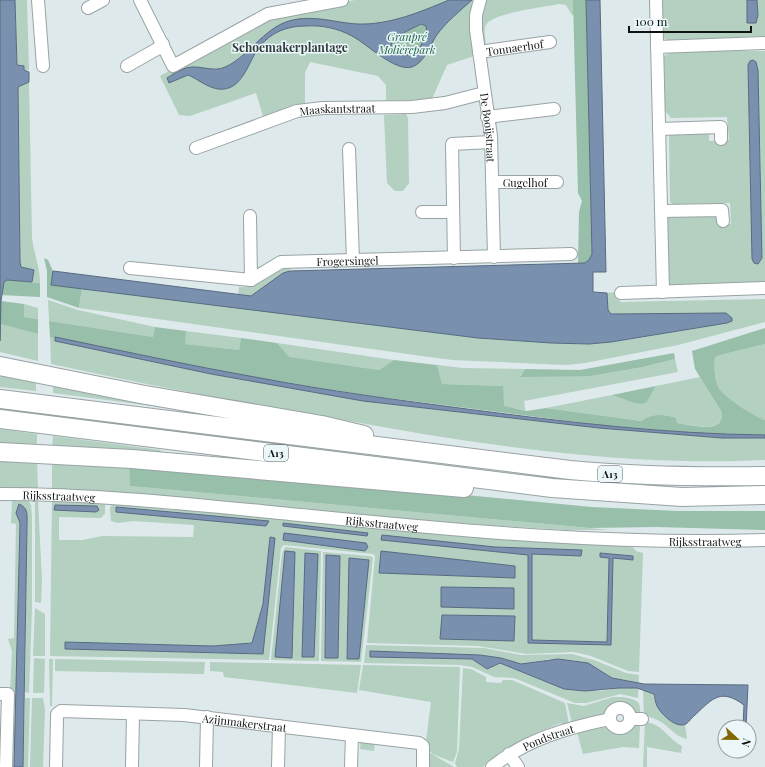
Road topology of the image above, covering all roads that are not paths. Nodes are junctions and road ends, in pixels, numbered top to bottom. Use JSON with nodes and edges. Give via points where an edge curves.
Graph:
{"nodes":[{"id":1,"x":38,"y":0,"type":"edge"},
{"id":2,"x":103,"y":0,"type":"edge"},
{"id":3,"x":140,"y":0,"type":"edge"},
{"id":4,"x":342,"y":0,"type":"edge"},
{"id":5,"x":480,"y":0,"type":"edge"},
{"id":6,"x":656,"y":0,"type":"edge"},
{"id":7,"x":313,"y":3,"type":"edge"},
{"id":8,"x":88,"y":8,"type":"dead end"},
{"id":9,"x":550,"y":42,"type":"dead end"},
{"id":10,"x":765,"y":43,"type":"edge"},
{"id":11,"x":163,"y":44,"type":"junction"},
{"id":12,"x":657,"y":46,"type":"junction"},
{"id":13,"x":479,"y":52,"type":"junction"},
{"id":14,"x":42,"y":66,"type":"dead end"},
{"id":15,"x":127,"y":66,"type":"dead end"},
{"id":16,"x":484,"y":93,"type":"junction"},
{"id":17,"x":554,"y":109,"type":"dead end"},
{"id":18,"x":488,"y":117,"type":"junction"},
{"id":19,"x":659,"y":129,"type":"junction"},
{"id":20,"x":722,"y":139,"type":"dead end"},
{"id":21,"x":491,"y":142,"type":"junction"},
{"id":22,"x":196,"y":148,"type":"dead end"},
{"id":23,"x":349,"y":148,"type":"dead end"},
{"id":24,"x":493,"y":182,"type":"junction"},
{"id":25,"x":557,"y":182,"type":"dead end"},
{"id":26,"x":661,"y":211,"type":"junction"},
{"id":27,"x":422,"y":212,"type":"dead end"},
{"id":28,"x":453,"y":212,"type":"junction"},
{"id":29,"x":250,"y":216,"type":"dead end"},
{"id":30,"x":723,"y":221,"type":"dead end"},
{"id":31,"x":571,"y":254,"type":"dead end"},
{"id":32,"x":494,"y":257,"type":"junction"},
{"id":33,"x":454,"y":258,"type":"junction"},
{"id":34,"x":353,"y":260,"type":"junction"},
{"id":35,"x":130,"y":268,"type":"dead end"},
{"id":36,"x":250,"y":280,"type":"junction"},
{"id":37,"x":765,"y":288,"type":"edge"},
{"id":38,"x":663,"y":292,"type":"junction"},
{"id":39,"x":621,"y":293,"type":"dead end"},
{"id":40,"x":0,"y":366,"type":"edge"},
{"id":41,"x":0,"y":399,"type":"edge"},
{"id":42,"x":0,"y":419,"type":"edge"},
{"id":43,"x":0,"y":452,"type":"edge"},
{"id":44,"x":457,"y":456,"type":"junction"},
{"id":45,"x":765,"y":476,"type":"edge"},
{"id":46,"x":552,"y":488,"type":"junction"},
{"id":47,"x":0,"y":494,"type":"edge"},
{"id":48,"x":765,"y":495,"type":"edge"},
{"id":49,"x":765,"y":540,"type":"edge"},
{"id":50,"x":4,"y":694,"type":"edge"},
{"id":51,"x":133,"y":714,"type":"junction"},
{"id":52,"x":207,"y":717,"type":"junction"},
{"id":53,"x":636,"y":719,"type":"dead end"},
{"id":54,"x":279,"y":726,"type":"junction"},
{"id":55,"x":352,"y":734,"type":"junction"},
{"id":56,"x":509,"y":754,"type":"junction"},
{"id":57,"x":6,"y":767,"type":"edge"},
{"id":58,"x":56,"y":767,"type":"edge"},
{"id":59,"x":132,"y":767,"type":"edge"},
{"id":60,"x":206,"y":767,"type":"edge"},
{"id":61,"x":278,"y":767,"type":"edge"},
{"id":62,"x":351,"y":767,"type":"edge"},
{"id":63,"x":423,"y":767,"type":"edge"},
{"id":64,"x":492,"y":767,"type":"edge"},
{"id":65,"x":518,"y":767,"type":"edge"}],
"edges":[{"from":1,"to":14,"type":"street"},
{"from":2,"to":8,"type":"street"},
{"from":3,"to":11,"type":"street"},
{"from":4,"to":7,"type":"street"},
{"from":5,"to":13,"type":"street","name":"De Booijstraat","via":[[476,23]]},
{"from":6,"to":12,"type":"street"},
{"from":7,"to":11,"type":"street","via":[[268,14],[173,66]]},
{"from":9,"to":13,"type":"street","name":"Tonnaerhof"},
{"from":10,"to":12,"type":"street"},
{"from":11,"to":15,"type":"street"},
{"from":12,"to":19,"type":"street"},
{"from":13,"to":16,"type":"street","name":"De Booijstraat"},
{"from":16,"to":18,"type":"street","name":"De Booijstraat"},
{"from":16,"to":22,"type":"street","name":"Maaskantstraat","via":[[445,103],[412,107],[324,108],[297,111]]},
{"from":17,"to":18,"type":"street"},
{"from":18,"to":21,"type":"street","name":"De Booijstraat"},
{"from":19,"to":20,"type":"street","via":[[721,127]]},
{"from":19,"to":26,"type":"street"},
{"from":21,"to":24,"type":"street","name":"De Booijstraat"},
{"from":21,"to":28,"type":"street","via":[[452,144]]},
{"from":23,"to":34,"type":"street"},
{"from":24,"to":25,"type":"street","name":"Gugelhof"},
{"from":24,"to":32,"type":"street","name":"De Booijstraat"},
{"from":26,"to":30,"type":"street","via":[[722,210]]},
{"from":26,"to":38,"type":"street"},
{"from":27,"to":28,"type":"street"},
{"from":28,"to":33,"type":"street"},
{"from":29,"to":36,"type":"street"},
{"from":31,"to":32,"type":"street","name":"Frogersingel"},
{"from":32,"to":33,"type":"street","name":"Frogersingel"},
{"from":33,"to":34,"type":"street","name":"Frogersingel"},
{"from":34,"to":36,"type":"street","name":"Frogersingel","via":[[281,262]]},
{"from":35,"to":36,"type":"street"},
{"from":37,"to":38,"type":"street"},
{"from":38,"to":39,"type":"street"},
{"from":40,"to":44,"type":"highway","number":"A13","via":[[140,394],[322,425]]},
{"from":41,"to":44,"type":"highway","number":"A13"},
{"from":42,"to":46,"type":"highway","number":"A13"},
{"from":43,"to":46,"type":"highway","number":"A13","via":[[132,459],[491,490]]},
{"from":44,"to":45,"type":"highway","number":"A13","via":[[620,475]]},
{"from":46,"to":48,"type":"highway","number":"A13","via":[[682,497]]},
{"from":47,"to":49,"type":"street","name":"Rijksstraatweg","via":[[52,494],[162,501],[538,536],[636,540]]},
{"from":50,"to":57,"type":"street"},
{"from":51,"to":52,"type":"street","name":"Azijnmakerstraat"},
{"from":51,"to":58,"type":"street","name":"Azijnmakerstraat","via":[[61,711],[57,714]]},
{"from":51,"to":59,"type":"street"},
{"from":52,"to":54,"type":"street","name":"Azijnmakerstraat"},
{"from":52,"to":60,"type":"street"},
{"from":53,"to":56,"type":"street","name":"Pondstraat","via":[[620,728],[614,727],[610,719],[572,727],[545,735]]},
{"from":54,"to":55,"type":"street","name":"Azijnmakerstraat"},
{"from":54,"to":61,"type":"street"},
{"from":55,"to":62,"type":"street"},
{"from":55,"to":63,"type":"street","name":"Azijnmakerstraat","via":[[422,744]]},
{"from":56,"to":64,"type":"street","name":"Pondstraat"},
{"from":56,"to":65,"type":"street"}]}
